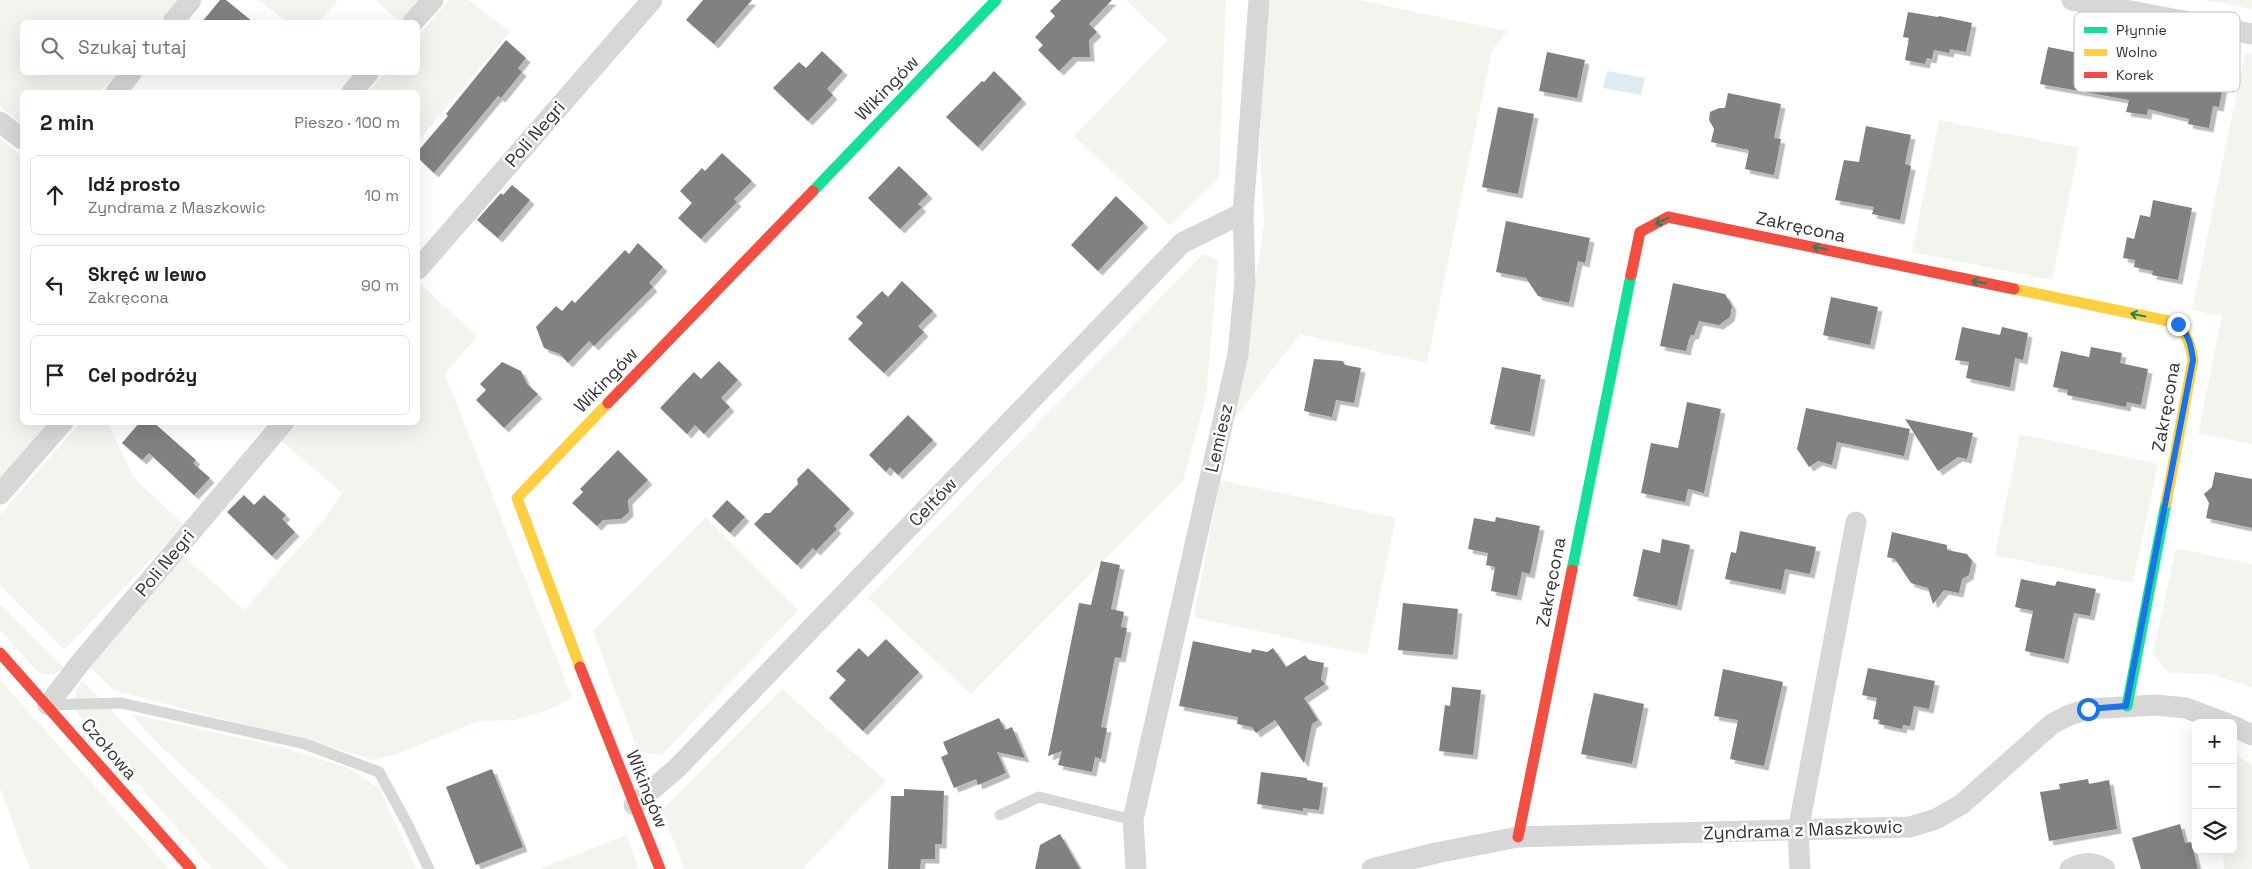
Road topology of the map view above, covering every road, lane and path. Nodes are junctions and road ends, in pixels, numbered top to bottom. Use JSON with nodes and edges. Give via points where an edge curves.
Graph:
{"nodes":[{"id":1,"x":191,"y":0,"type":"edge"},
{"id":2,"x":433,"y":0,"type":"edge"},
{"id":3,"x":652,"y":0,"type":"edge"},
{"id":4,"x":996,"y":0,"type":"edge"},
{"id":5,"x":1259,"y":0,"type":"edge"},
{"id":6,"x":2072,"y":0,"type":"edge"},
{"id":7,"x":2136,"y":12,"type":"edge"},
{"id":8,"x":175,"y":20,"type":"edge"},
{"id":9,"x":415,"y":20,"type":"edge"},
{"id":10,"x":130,"y":75,"type":"edge"},
{"id":11,"x":366,"y":75,"type":"edge"},
{"id":12,"x":118,"y":90,"type":"edge"},
{"id":13,"x":354,"y":90,"type":"edge"},
{"id":14,"x":0,"y":122,"type":"edge"},
{"id":15,"x":20,"y":137,"type":"edge"},
{"id":16,"x":1242,"y":213,"type":"junction"},
{"id":17,"x":420,"y":267,"type":"edge"},
{"id":18,"x":60,"y":425,"type":"edge"},
{"id":19,"x":281,"y":425,"type":"edge"},
{"id":20,"x":0,"y":494,"type":"edge"},
{"id":21,"x":1856,"y":522,"type":"dead end"},
{"id":22,"x":0,"y":653,"type":"edge"},
{"id":23,"x":48,"y":705,"type":"junction"},
{"id":24,"x":2126,"y":706,"type":"junction"},
{"id":25,"x":2215,"y":719,"type":"edge"},
{"id":26,"x":2237,"y":728,"type":"edge"},
{"id":27,"x":2252,"y":735,"type":"edge"},
{"id":28,"x":634,"y":805,"type":"junction"},
{"id":29,"x":1000,"y":815,"type":"dead end"},
{"id":30,"x":1133,"y":820,"type":"junction"},
{"id":31,"x":1798,"y":831,"type":"junction"},
{"id":32,"x":1518,"y":837,"type":"junction"},
{"id":33,"x":190,"y":869,"type":"edge"},
{"id":34,"x":429,"y":869,"type":"edge"},
{"id":35,"x":660,"y":869,"type":"edge"},
{"id":36,"x":1136,"y":869,"type":"edge"},
{"id":37,"x":1372,"y":869,"type":"edge"},
{"id":38,"x":1800,"y":869,"type":"edge"},
{"id":39,"x":2070,"y":869,"type":"edge"},
{"id":40,"x":2105,"y":869,"type":"edge"}],
"edges":[{"from":1,"to":8,"type":"street"},
{"from":2,"to":9,"type":"street"},
{"from":3,"to":17,"type":"street","name":"Poli Negri"},
{"from":4,"to":28,"type":"street","name":"Wikingów","via":[[517,498]]},
{"from":5,"to":16,"type":"street","name":"Lemiesz"},
{"from":6,"to":7,"type":"street"},
{"from":10,"to":12,"type":"street"},
{"from":11,"to":13,"type":"street"},
{"from":14,"to":15,"type":"street"},
{"from":16,"to":28,"type":"street","name":"Celtów","via":[[1182,243],[677,768]]},
{"from":16,"to":30,"type":"street","name":"Lemiesz","via":[[1244,281],[1238,354]]},
{"from":18,"to":20,"type":"street"},
{"from":19,"to":23,"type":"street","name":"Poli Negri"},
{"from":21,"to":31,"type":"street"},
{"from":22,"to":23,"type":"street","name":"Czołowa"},
{"from":23,"to":33,"type":"street","name":"Czołowa"},
{"from":23,"to":34,"type":"lane","via":[[121,703],[305,744],[379,772]]},
{"from":24,"to":25,"type":"street","name":"Zyndrama z Maszkowic","via":[[2186,708]]},
{"from":24,"to":31,"type":"street","name":"Zyndrama z Maszkowic","via":[[2088,709],[2052,724],[1962,804],[1936,819],[1910,827]]},
{"from":24,"to":32,"type":"street","name":"Zakręcona","one_way":true,"via":[[2193,360],[2188,337],[2178,324],[1668,217],[1640,232]]},
{"from":26,"to":27,"type":"street"},
{"from":28,"to":35,"type":"street","name":"Wikingów"},
{"from":29,"to":30,"type":"lane","via":[[1038,797]]},
{"from":30,"to":36,"type":"street","name":"Lemiesz"},
{"from":31,"to":32,"type":"street","name":"Zyndrama z Maszkowic"},
{"from":31,"to":38,"type":"street"},
{"from":32,"to":37,"type":"street","name":"Zyndrama z Maszkowic","via":[[1436,852]]},
{"from":39,"to":40,"type":"street","via":[[2086,863]]}]}
